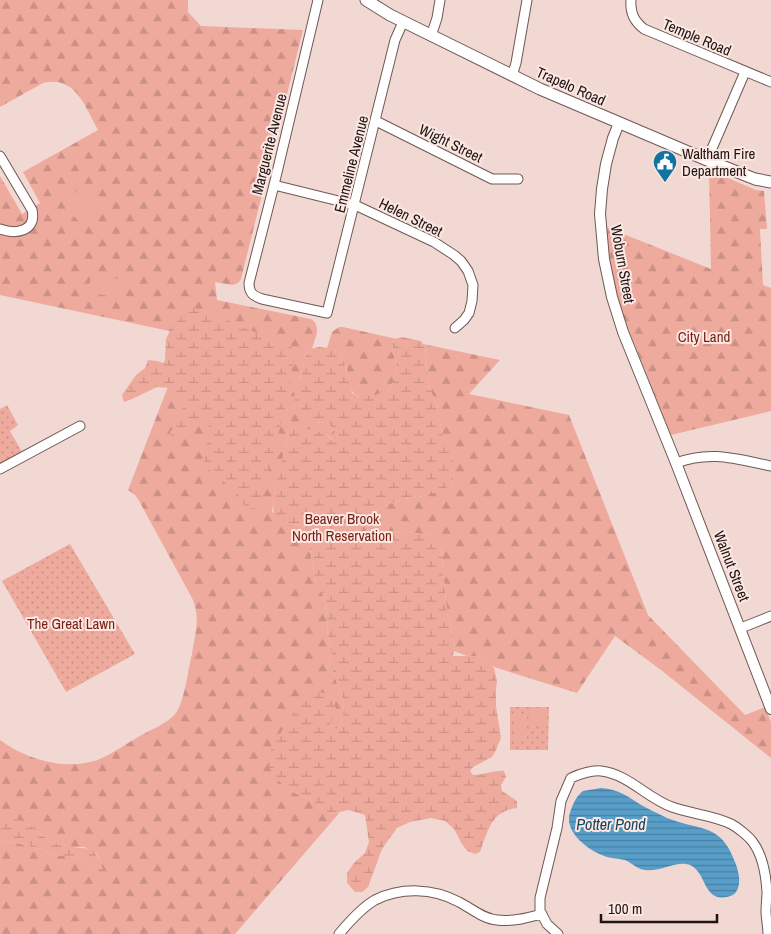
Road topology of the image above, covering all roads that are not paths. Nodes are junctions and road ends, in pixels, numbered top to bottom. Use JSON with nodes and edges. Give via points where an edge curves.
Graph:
{"nodes":[{"id":1,"x":318,"y":0,"type":"edge"},
{"id":2,"x":366,"y":0,"type":"edge"},
{"id":3,"x":440,"y":0,"type":"edge"},
{"id":4,"x":527,"y":0,"type":"edge"},
{"id":5,"x":631,"y":0,"type":"edge"},
{"id":6,"x":403,"y":22,"type":"junction"},
{"id":7,"x":431,"y":36,"type":"junction"},
{"id":8,"x":745,"y":72,"type":"junction"},
{"id":9,"x":512,"y":76,"type":"junction"},
{"id":10,"x":771,"y":82,"type":"edge"},
{"id":11,"x":376,"y":121,"type":"junction"},
{"id":12,"x":619,"y":123,"type":"junction"},
{"id":13,"x":0,"y":156,"type":"edge"},
{"id":14,"x":707,"y":160,"type":"junction"},
{"id":15,"x":518,"y":179,"type":"dead end"},
{"id":16,"x":771,"y":182,"type":"edge"},
{"id":17,"x":274,"y":185,"type":"junction"},
{"id":18,"x":355,"y":205,"type":"junction"},
{"id":19,"x":0,"y":230,"type":"edge"},
{"id":20,"x":328,"y":313,"type":"joint"},
{"id":21,"x":455,"y":328,"type":"dead end"},
{"id":22,"x":80,"y":426,"type":"dead end"},
{"id":23,"x":664,"y":434,"type":"joint"},
{"id":24,"x":676,"y":463,"type":"junction"},
{"id":25,"x":771,"y":466,"type":"edge"},
{"id":26,"x":0,"y":469,"type":"edge"},
{"id":27,"x":771,"y":616,"type":"edge"},
{"id":28,"x":741,"y":628,"type":"junction"},
{"id":29,"x":771,"y":709,"type":"edge"},
{"id":30,"x":769,"y":893,"type":"edge"},
{"id":31,"x":542,"y":914,"type":"junction"},
{"id":32,"x":338,"y":934,"type":"edge"},
{"id":33,"x":558,"y":934,"type":"edge"},
{"id":34,"x":768,"y":934,"type":"edge"}],
"edges":[{"from":1,"to":17,"type":"street","name":"Marguerite Avenue"},
{"from":2,"to":6,"type":"main road","name":"Trapelo Road"},
{"from":3,"to":7,"type":"street"},
{"from":4,"to":9,"type":"street"},
{"from":5,"to":8,"type":"street","name":"Temple Road","via":[[632,16],[644,29]]},
{"from":6,"to":7,"type":"main road","name":"Trapelo Road"},
{"from":6,"to":11,"type":"street","name":"Emmeline Avenue"},
{"from":7,"to":9,"type":"main road","name":"Trapelo Road"},
{"from":8,"to":10,"type":"street","name":"Temple Road"},
{"from":8,"to":14,"type":"street"},
{"from":9,"to":12,"type":"main road","name":"Trapelo Road"},
{"from":11,"to":15,"type":"street","name":"Wight Street","via":[[492,179]]},
{"from":11,"to":18,"type":"street","name":"Emmeline Avenue"},
{"from":12,"to":14,"type":"main road","name":"Trapelo Road"},
{"from":12,"to":23,"type":"street","name":"Woburn Street","via":[[611,144],[601,197],[604,259],[620,324]]},
{"from":13,"to":19,"type":"street","via":[[34,216],[32,223],[22,231]]},
{"from":14,"to":16,"type":"main road","name":"Trapelo Road"},
{"from":17,"to":18,"type":"street","name":"Helen Street"},
{"from":17,"to":20,"type":"street","name":"Marguerite Avenue","via":[[250,276],[251,294]]},
{"from":18,"to":20,"type":"street","name":"Emmeline Avenue"},
{"from":18,"to":21,"type":"street","name":"Helen Street","via":[[434,242],[461,261],[472,285],[472,300],[469,313]]},
{"from":22,"to":26,"type":"street"},
{"from":23,"to":24,"type":"street","name":"Walnut Street"},
{"from":24,"to":25,"type":"street","via":[[712,456]]},
{"from":24,"to":28,"type":"street","name":"Walnut Street"},
{"from":27,"to":28,"type":"street"},
{"from":28,"to":29,"type":"street","name":"Walnut Street"},
{"from":30,"to":31,"type":"street","via":[[761,858],[752,842],[732,824],[672,807],[614,774],[599,771],[571,778],[566,787],[540,898]]},
{"from":30,"to":34,"type":"street","via":[[766,910]]},
{"from":31,"to":32,"type":"street","via":[[516,920],[495,920],[444,895],[414,890],[374,900]]},
{"from":31,"to":33,"type":"street"}]}
